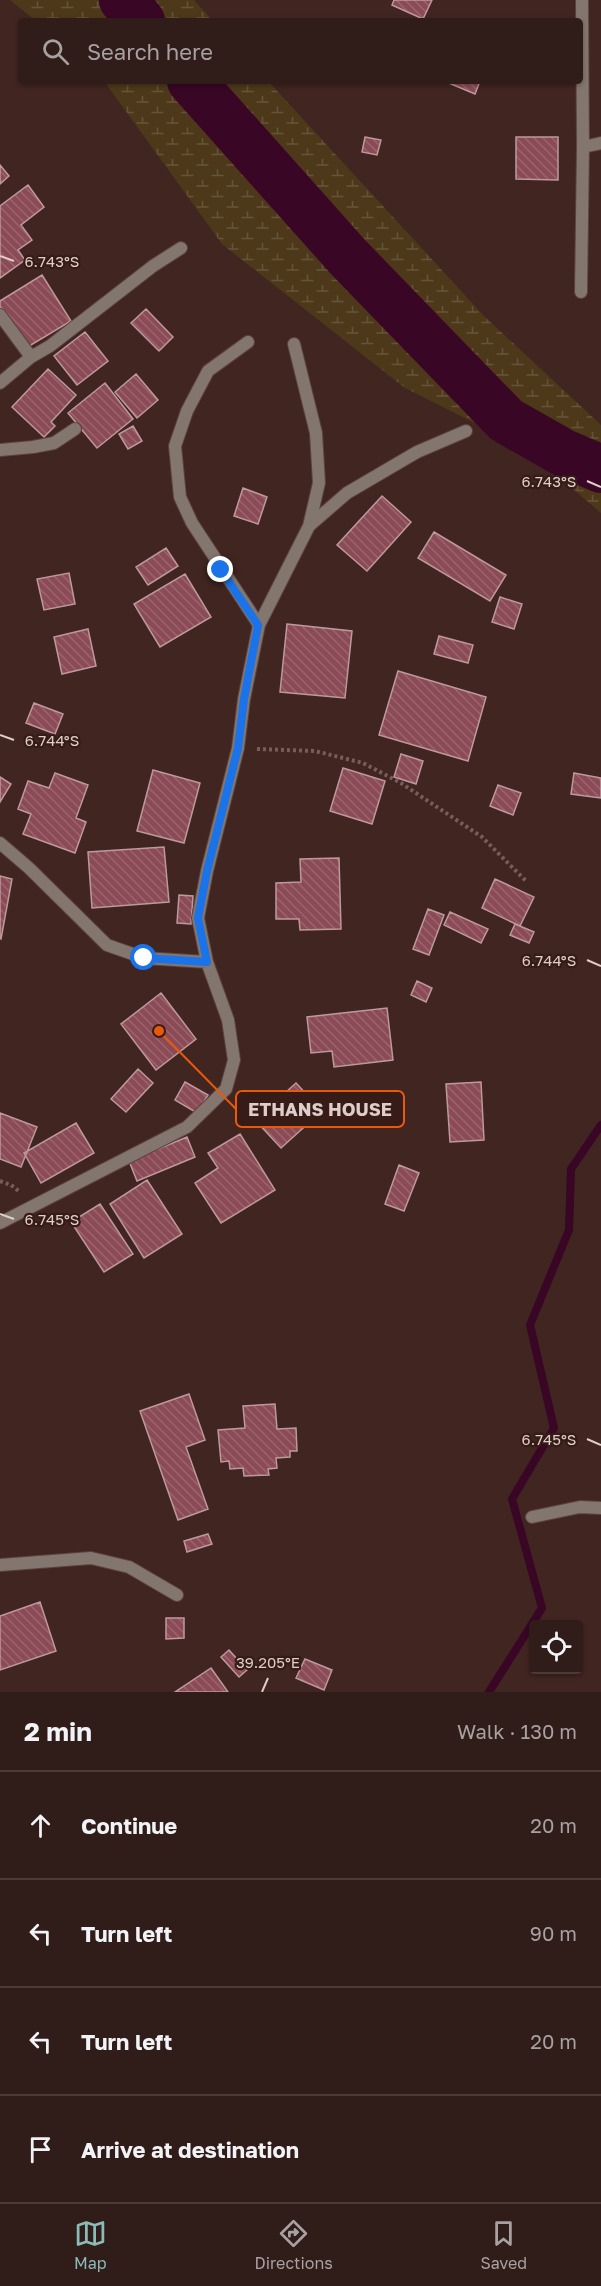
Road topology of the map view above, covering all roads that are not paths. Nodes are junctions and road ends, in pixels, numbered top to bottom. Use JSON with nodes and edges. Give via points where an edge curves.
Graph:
{"nodes":[{"id":1,"x":582,"y":0,"type":"edge"},
{"id":2,"x":582,"y":18,"type":"edge"},
{"id":3,"x":583,"y":74,"type":"edge"},
{"id":4,"x":601,"y":143,"type":"edge"},
{"id":5,"x":584,"y":147,"type":"junction"},
{"id":6,"x":181,"y":248,"type":"dead end"},
{"id":7,"x":581,"y":292,"type":"dead end"},
{"id":8,"x":0,"y":315,"type":"edge"},
{"id":9,"x":248,"y":342,"type":"dead end"},
{"id":10,"x":294,"y":344,"type":"dead end"},
{"id":11,"x":31,"y":357,"type":"junction"},
{"id":12,"x":0,"y":383,"type":"edge"},
{"id":13,"x":75,"y":429,"type":"dead end"},
{"id":14,"x":466,"y":431,"type":"dead end"},
{"id":15,"x":0,"y":450,"type":"edge"},
{"id":16,"x":309,"y":526,"type":"junction"},
{"id":17,"x":258,"y":625,"type":"junction"},
{"id":18,"x":0,"y":843,"type":"edge"},
{"id":19,"x":207,"y":962,"type":"junction"},
{"id":20,"x":0,"y":1223,"type":"edge"},
{"id":21,"x":601,"y":1508,"type":"edge"},
{"id":22,"x":532,"y":1517,"type":"dead end"},
{"id":23,"x":0,"y":1565,"type":"edge"},
{"id":24,"x":177,"y":1595,"type":"dead end"}],
"edges":[{"from":1,"to":2,"type":"street"},
{"from":3,"to":5,"type":"street"},
{"from":4,"to":5,"type":"street"},
{"from":5,"to":7,"type":"street"},
{"from":6,"to":11,"type":"street"},
{"from":8,"to":11,"type":"street"},
{"from":9,"to":17,"type":"street","via":[[208,371],[187,411],[175,446],[180,497],[192,523]]},
{"from":10,"to":16,"type":"street","via":[[316,433],[319,483]]},
{"from":11,"to":12,"type":"street"},
{"from":13,"to":15,"type":"street","via":[[54,443]]},
{"from":14,"to":16,"type":"street","via":[[417,452],[347,493]]},
{"from":16,"to":17,"type":"street"},
{"from":17,"to":19,"type":"street","via":[[238,748],[198,918]]},
{"from":18,"to":19,"type":"street","via":[[107,945],[144,958]]},
{"from":19,"to":20,"type":"street","via":[[228,1020],[233,1050],[225,1089],[187,1127]]},
{"from":21,"to":22,"type":"street","via":[[580,1507]]},
{"from":23,"to":24,"type":"street","via":[[91,1558],[129,1567]]}]}
